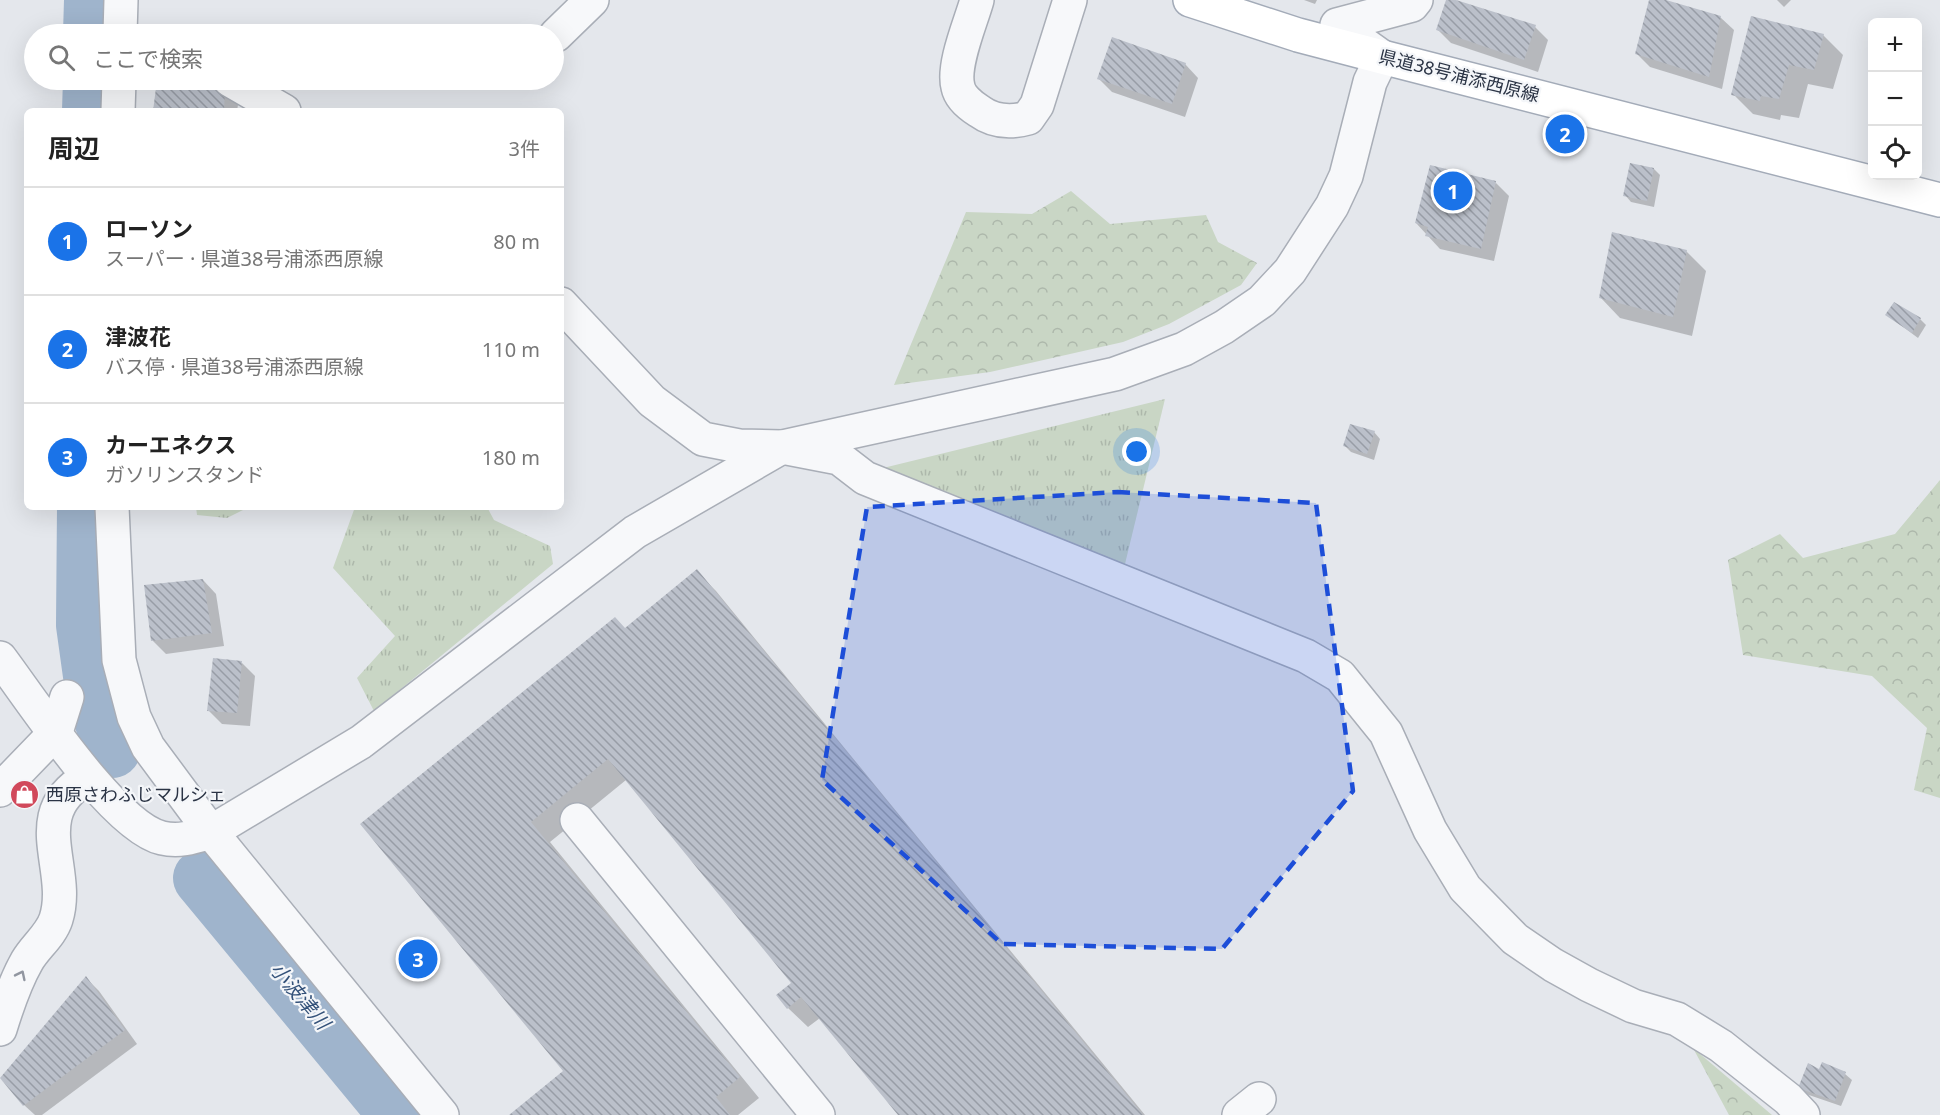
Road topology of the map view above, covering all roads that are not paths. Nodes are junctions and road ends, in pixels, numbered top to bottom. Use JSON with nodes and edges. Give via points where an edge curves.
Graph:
{"nodes":[{"id":1,"x":121,"y":0,"type":"edge"},
{"id":2,"x":592,"y":0,"type":"edge"},
{"id":3,"x":977,"y":0,"type":"edge"},
{"id":4,"x":1070,"y":0,"type":"edge"},
{"id":5,"x":1190,"y":0,"type":"edge"},
{"id":6,"x":1411,"y":2,"type":"edge"},
{"id":7,"x":120,"y":24,"type":"edge"},
{"id":8,"x":564,"y":27,"type":"edge"},
{"id":9,"x":1382,"y":57,"type":"junction"},
{"id":10,"x":119,"y":90,"type":"edge"},
{"id":11,"x":247,"y":90,"type":"edge"},
{"id":12,"x":118,"y":108,"type":"edge"},
{"id":13,"x":279,"y":108,"type":"edge"},
{"id":14,"x":1940,"y":200,"type":"edge"},
{"id":15,"x":564,"y":307,"type":"edge"},
{"id":16,"x":782,"y":447,"type":"junction"},
{"id":17,"x":112,"y":510,"type":"edge"},
{"id":18,"x":0,"y":658,"type":"edge"},
{"id":19,"x":67,"y":697,"type":"dead end"},
{"id":20,"x":56,"y":732,"type":"junction"},
{"id":21,"x":87,"y":778,"type":"junction"},
{"id":22,"x":0,"y":790,"type":"edge"},
{"id":23,"x":577,"y":820,"type":"dead end"},
{"id":24,"x":212,"y":832,"type":"junction"},
{"id":25,"x":0,"y":1029,"type":"edge"},
{"id":26,"x":442,"y":1115,"type":"edge"},
{"id":27,"x":818,"y":1115,"type":"edge"},
{"id":28,"x":1803,"y":1115,"type":"edge"}],
"edges":[{"from":1,"to":7,"type":"street"},
{"from":2,"to":8,"type":"street"},
{"from":3,"to":4,"type":"street","via":[[956,73],[958,89],[970,105],[989,119],[1013,122],[1028,118],[1037,105]]},
{"from":5,"to":9,"type":"main road","name":"県道38号浦添西原線"},
{"from":6,"to":9,"type":"street","via":[[1337,25]]},
{"from":9,"to":14,"type":"main road","name":"県道38号浦添西原線"},
{"from":9,"to":16,"type":"street","via":[[1370,82],[1346,176],[1332,206],[1290,271],[1262,301],[1224,327],[1184,349],[1115,374]]},
{"from":10,"to":12,"type":"street"},
{"from":11,"to":13,"type":"street"},
{"from":15,"to":16,"type":"street","via":[[652,401],[703,439],[739,446]]},
{"from":16,"to":24,"type":"street","via":[[635,532],[361,742]]},
{"from":16,"to":28,"type":"street","via":[[839,458],[865,478],[1306,656],[1340,676],[1386,733],[1430,830],[1465,888],[1515,939],[1589,985],[1633,1006],[1677,1019],[1721,1046]]},
{"from":17,"to":24,"type":"street","via":[[119,660],[134,717],[148,747]]},
{"from":18,"to":20,"type":"street"},
{"from":19,"to":20,"type":"street"},
{"from":20,"to":21,"type":"street"},
{"from":20,"to":22,"type":"street"},
{"from":21,"to":24,"type":"street","via":[[136,823],[160,837],[184,840]]},
{"from":25,"to":21,"type":"street","one_way":true,"via":[[27,960],[56,922],[60,901],[52,835],[55,819],[62,798]]},
{"from":23,"to":27,"type":"street"},
{"from":24,"to":26,"type":"street"}]}
